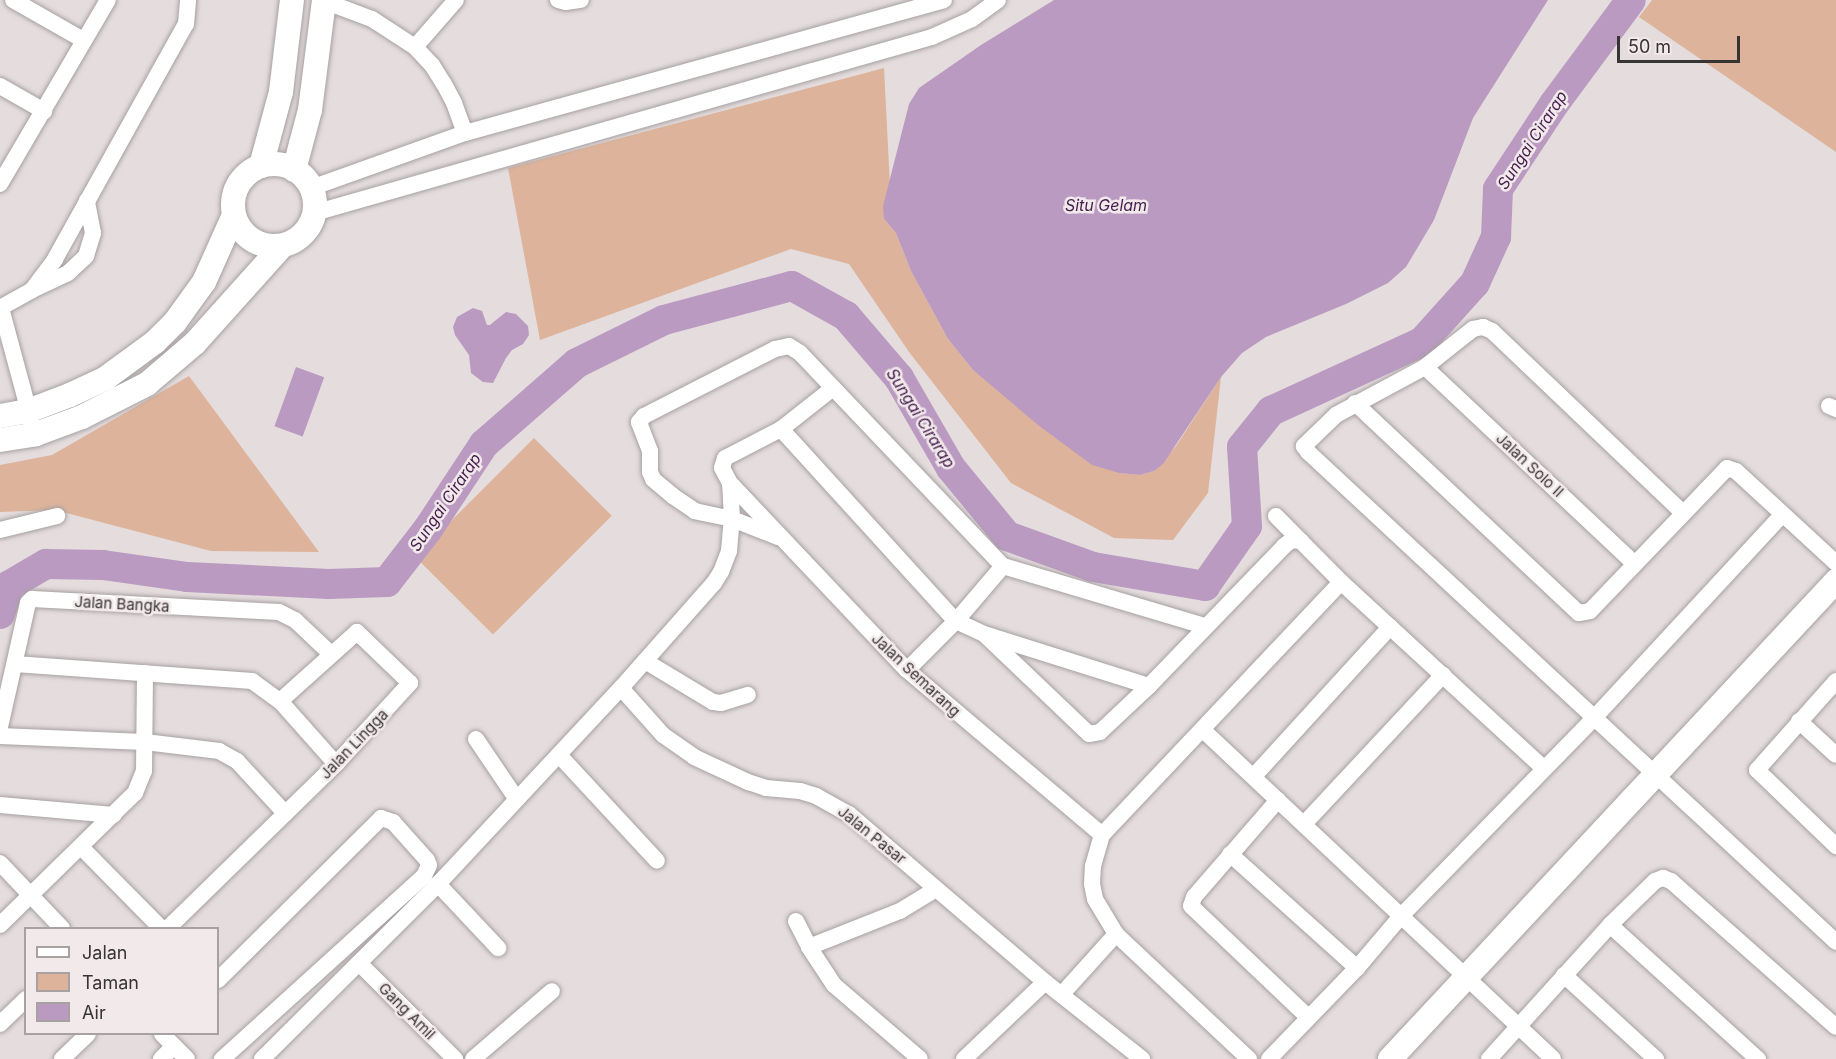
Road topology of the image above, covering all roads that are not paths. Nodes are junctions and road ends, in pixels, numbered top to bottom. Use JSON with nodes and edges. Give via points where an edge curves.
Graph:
{"nodes":[{"id":1,"x":13,"y":0,"type":"edge"},
{"id":2,"x":108,"y":0,"type":"edge"},
{"id":3,"x":188,"y":0,"type":"edge"},
{"id":4,"x":292,"y":0,"type":"edge"},
{"id":5,"x":456,"y":0,"type":"edge"},
{"id":6,"x":558,"y":0,"type":"edge"},
{"id":7,"x":581,"y":0,"type":"edge"},
{"id":8,"x":944,"y":0,"type":"edge"},
{"id":9,"x":998,"y":0,"type":"edge"},
{"id":10,"x":324,"y":1,"type":"edge"},
{"id":11,"x":83,"y":40,"type":"junction"},
{"id":12,"x":415,"y":46,"type":"junction"},
{"id":13,"x":0,"y":86,"type":"edge"},
{"id":14,"x":44,"y":111,"type":"junction"},
{"id":15,"x":465,"y":134,"type":"junction"},
{"id":16,"x":261,"y":166,"type":"junction"},
{"id":17,"x":294,"y":170,"type":"junction"},
{"id":18,"x":1,"y":180,"type":"edge"},
{"id":19,"x":311,"y":189,"type":"junction"},
{"id":20,"x":87,"y":201,"type":"junction"},
{"id":21,"x":314,"y":213,"type":"junction"},
{"id":22,"x":234,"y":215,"type":"junction"},
{"id":23,"x":282,"y":246,"type":"junction"},
{"id":24,"x":32,"y":291,"type":"junction"},
{"id":25,"x":0,"y":308,"type":"edge"},
{"id":26,"x":1425,"y":367,"type":"junction"},
{"id":27,"x":833,"y":388,"type":"junction"},
{"id":28,"x":1355,"y":403,"type":"junction"},
{"id":29,"x":28,"y":411,"type":"junction"},
{"id":30,"x":0,"y":416,"type":"edge"},
{"id":31,"x":781,"y":429,"type":"junction"},
{"id":32,"x":36,"y":434,"type":"junction"},
{"id":33,"x":0,"y":440,"type":"edge"},
{"id":34,"x":730,"y":483,"type":"junction"},
{"id":35,"x":1682,"y":512,"type":"junction"},
{"id":36,"x":1782,"y":515,"type":"junction"},
{"id":37,"x":57,"y":516,"type":"dead end"},
{"id":38,"x":1276,"y":516,"type":"dead end"},
{"id":39,"x":732,"y":519,"type":"junction"},
{"id":40,"x":0,"y":530,"type":"edge"},
{"id":41,"x":778,"y":537,"type":"junction"},
{"id":42,"x":1301,"y":542,"type":"junction"},
{"id":43,"x":1836,"y":563,"type":"edge"},
{"id":44,"x":1635,"y":564,"type":"junction"},
{"id":45,"x":1003,"y":566,"type":"junction"},
{"id":46,"x":1836,"y":581,"type":"edge"},
{"id":47,"x":1341,"y":582,"type":"junction"},
{"id":48,"x":956,"y":621,"type":"junction"},
{"id":49,"x":1204,"y":626,"type":"junction"},
{"id":50,"x":1390,"y":627,"type":"junction"},
{"id":51,"x":984,"y":634,"type":"junction"},
{"id":52,"x":331,"y":654,"type":"junction"},
{"id":53,"x":645,"y":661,"type":"junction"},
{"id":54,"x":15,"y":664,"type":"junction"},
{"id":55,"x":907,"y":670,"type":"junction"},
{"id":56,"x":145,"y":673,"type":"junction"},
{"id":57,"x":1443,"y":675,"type":"junction"},
{"id":58,"x":1836,"y":681,"type":"edge"},
{"id":59,"x":1149,"y":686,"type":"junction"},
{"id":60,"x":621,"y":688,"type":"junction"},
{"id":61,"x":748,"y":695,"type":"dead end"},
{"id":62,"x":280,"y":701,"type":"junction"},
{"id":63,"x":1594,"y":718,"type":"junction"},
{"id":64,"x":1799,"y":721,"type":"junction"},
{"id":65,"x":0,"y":727,"type":"edge"},
{"id":66,"x":1203,"y":730,"type":"junction"},
{"id":67,"x":0,"y":736,"type":"edge"},
{"id":68,"x":476,"y":739,"type":"dead end"},
{"id":69,"x":145,"y":742,"type":"junction"},
{"id":70,"x":560,"y":755,"type":"junction"},
{"id":71,"x":1836,"y":755,"type":"edge"},
{"id":72,"x":336,"y":764,"type":"junction"},
{"id":73,"x":1543,"y":768,"type":"junction"},
{"id":74,"x":1654,"y":775,"type":"junction"},
{"id":75,"x":1254,"y":776,"type":"junction"},
{"id":76,"x":516,"y":798,"type":"junction"},
{"id":77,"x":1278,"y":800,"type":"junction"},
{"id":78,"x":0,"y":805,"type":"edge"},
{"id":79,"x":285,"y":813,"type":"junction"},
{"id":80,"x":114,"y":815,"type":"junction"},
{"id":81,"x":1304,"y":824,"type":"junction"},
{"id":82,"x":1102,"y":836,"type":"junction"},
{"id":83,"x":1836,"y":846,"type":"edge"},
{"id":84,"x":81,"y":847,"type":"junction"},
{"id":85,"x":1230,"y":854,"type":"junction"},
{"id":86,"x":657,"y":861,"type":"dead end"},
{"id":87,"x":0,"y":863,"type":"edge"},
{"id":88,"x":438,"y":884,"type":"junction"},
{"id":89,"x":936,"y":889,"type":"junction"},
{"id":90,"x":31,"y":895,"type":"junction"},
{"id":91,"x":1402,"y":915,"type":"junction"},
{"id":92,"x":796,"y":921,"type":"dead end"},
{"id":93,"x":1611,"y":925,"type":"junction"},
{"id":94,"x":0,"y":926,"type":"edge"},
{"id":95,"x":61,"y":927,"type":"edge"},
{"id":96,"x":160,"y":927,"type":"edge"},
{"id":97,"x":169,"y":927,"type":"edge"},
{"id":98,"x":1116,"y":934,"type":"junction"},
{"id":99,"x":1836,"y":942,"type":"edge"},
{"id":100,"x":809,"y":947,"type":"junction"},
{"id":101,"x":498,"y":948,"type":"dead end"},
{"id":102,"x":359,"y":963,"type":"junction"},
{"id":103,"x":1357,"y":968,"type":"junction"},
{"id":104,"x":1564,"y":975,"type":"junction"},
{"id":105,"x":1465,"y":978,"type":"junction"},
{"id":106,"x":219,"y":979,"type":"edge"},
{"id":107,"x":1046,"y":982,"type":"junction"},
{"id":108,"x":552,"y":991,"type":"dead end"},
{"id":109,"x":1062,"y":994,"type":"junction"},
{"id":110,"x":24,"y":1001,"type":"edge"},
{"id":111,"x":1308,"y":1017,"type":"junction"},
{"id":112,"x":0,"y":1024,"type":"edge"},
{"id":113,"x":1516,"y":1026,"type":"junction"},
{"id":114,"x":1836,"y":1027,"type":"edge"},
{"id":115,"x":87,"y":1035,"type":"edge"},
{"id":116,"x":168,"y":1040,"type":"edge"},
{"id":117,"x":62,"y":1059,"type":"edge"},
{"id":118,"x":161,"y":1059,"type":"edge"},
{"id":119,"x":187,"y":1059,"type":"edge"},
{"id":120,"x":222,"y":1059,"type":"edge"},
{"id":121,"x":262,"y":1059,"type":"edge"},
{"id":122,"x":455,"y":1059,"type":"edge"},
{"id":123,"x":473,"y":1059,"type":"edge"},
{"id":124,"x":920,"y":1059,"type":"edge"},
{"id":125,"x":964,"y":1059,"type":"edge"},
{"id":126,"x":1142,"y":1059,"type":"edge"},
{"id":127,"x":1249,"y":1059,"type":"edge"},
{"id":128,"x":1269,"y":1059,"type":"edge"},
{"id":129,"x":1390,"y":1059,"type":"edge"},
{"id":130,"x":1489,"y":1059,"type":"edge"},
{"id":131,"x":1553,"y":1059,"type":"edge"},
{"id":132,"x":1656,"y":1059,"type":"edge"},
{"id":133,"x":1758,"y":1059,"type":"edge"}],
"edges":[{"from":1,"to":11,"type":"street"},
{"from":2,"to":11,"type":"street"},
{"from":3,"to":20,"type":"street","via":[[186,24]]},
{"from":4,"to":16,"type":"street","via":[[281,92]]},
{"from":5,"to":12,"type":"street"},
{"from":6,"to":7,"type":"street"},
{"from":8,"to":15,"type":"street"},
{"from":9,"to":21,"type":"street","via":[[972,19],[932,37]]},
{"from":10,"to":12,"type":"street","via":[[372,19]]},
{"from":10,"to":17,"type":"street","via":[[310,110]]},
{"from":11,"to":14,"type":"street"},
{"from":12,"to":15,"type":"street","via":[[444,84]]},
{"from":13,"to":14,"type":"street"},
{"from":14,"to":18,"type":"street"},
{"from":15,"to":19,"type":"street"},
{"from":16,"to":17,"type":"street","via":[[284,165]]},
{"from":16,"to":22,"type":"street","via":[[247,173],[237,185]]},
{"from":17,"to":19,"type":"street"},
{"from":19,"to":21,"type":"street"},
{"from":20,"to":24,"type":"street"},
{"from":20,"to":24,"type":"street","via":[[93,233],[86,256],[68,273]]},
{"from":21,"to":23,"type":"street","via":[[303,234]]},
{"from":22,"to":23,"type":"street","via":[[240,229],[252,240],[266,246]]},
{"from":22,"to":29,"type":"street","via":[[204,282],[155,342],[106,378]]},
{"from":23,"to":32,"type":"street","via":[[195,343],[147,384],[82,417]]},
{"from":24,"to":25,"type":"street"},
{"from":25,"to":29,"type":"street"},
{"from":26,"to":28,"type":"street"},
{"from":26,"to":35,"type":"street","via":[[1473,329],[1483,327],[1492,331]]},
{"from":26,"to":44,"type":"street","name":"Jalan Solo II"},
{"from":27,"to":31,"type":"street"},
{"from":27,"to":39,"type":"street","name":"Jalan Semarang","via":[[796,350],[779,347],[641,419],[653,479],[695,512]]},
{"from":27,"to":45,"type":"street"},
{"from":28,"to":44,"type":"street","via":[[1574,611],[1583,614],[1590,610]]},
{"from":28,"to":63,"type":"street","via":[[1305,442],[1306,450]]},
{"from":29,"to":30,"type":"street"},
{"from":29,"to":32,"type":"street"},
{"from":31,"to":34,"type":"street","via":[[725,458],[722,468]]},
{"from":31,"to":48,"type":"street"},
{"from":32,"to":33,"type":"street"},
{"from":34,"to":39,"type":"street"},
{"from":34,"to":41,"type":"street"},
{"from":35,"to":36,"type":"street","via":[[1721,472],[1731,468]]},
{"from":35,"to":44,"type":"street"},
{"from":36,"to":43,"type":"street"},
{"from":36,"to":63,"type":"street"},
{"from":37,"to":40,"type":"street"},
{"from":38,"to":42,"type":"street"},
{"from":39,"to":41,"type":"street","name":"Jalan Semarang"},
{"from":39,"to":53,"type":"street","via":[[729,551],[721,572]]},
{"from":41,"to":55,"type":"street","name":"Jalan Semarang"},
{"from":42,"to":47,"type":"street"},
{"from":42,"to":49,"type":"street","via":[[1292,540],[1284,546]]},
{"from":45,"to":48,"type":"street"},
{"from":45,"to":49,"type":"street"},
{"from":46,"to":74,"type":"street"},
{"from":47,"to":50,"type":"street"},
{"from":47,"to":66,"type":"street"},
{"from":48,"to":51,"type":"street"},
{"from":48,"to":55,"type":"street"},
{"from":49,"to":59,"type":"street"},
{"from":50,"to":57,"type":"street"},
{"from":50,"to":75,"type":"street"},
{"from":51,"to":59,"type":"street"},
{"from":51,"to":59,"type":"street","via":[[1089,734],[1100,732]]},
{"from":52,"to":54,"type":"street","name":"Jalan Bangka","via":[[295,620],[279,612],[32,599]]},
{"from":52,"to":62,"type":"street","name":"Jalan Lingga"},
{"from":52,"to":72,"type":"street","name":"Jalan Lingga","via":[[360,632],[410,683]]},
{"from":53,"to":60,"type":"street"},
{"from":53,"to":61,"type":"street","via":[[713,702]]},
{"from":54,"to":56,"type":"street"},
{"from":54,"to":65,"type":"street","name":"Jalan Bangka"},
{"from":55,"to":82,"type":"street","name":"Jalan Semarang"},
{"from":56,"to":62,"type":"street","via":[[252,681]]},
{"from":56,"to":69,"type":"street"},
{"from":57,"to":73,"type":"street"},
{"from":57,"to":81,"type":"street"},
{"from":58,"to":64,"type":"street"},
{"from":60,"to":70,"type":"street"},
{"from":60,"to":89,"type":"street","name":"Jalan Pasar","via":[[677,747],[748,782],[800,791],[834,804],[878,836]]},
{"from":62,"to":72,"type":"street"},
{"from":63,"to":73,"type":"street"},
{"from":63,"to":74,"type":"street"},
{"from":64,"to":71,"type":"street"},
{"from":64,"to":83,"type":"street","via":[[1757,772]]},
{"from":66,"to":75,"type":"street"},
{"from":66,"to":82,"type":"street"},
{"from":67,"to":69,"type":"street"},
{"from":68,"to":76,"type":"street"},
{"from":69,"to":79,"type":"street","via":[[225,753]]},
{"from":69,"to":80,"type":"street","via":[[141,782]]},
{"from":70,"to":76,"type":"street"},
{"from":70,"to":86,"type":"street"},
{"from":72,"to":79,"type":"street","name":"Jalan Lingga"},
{"from":73,"to":91,"type":"street"},
{"from":74,"to":99,"type":"street"},
{"from":74,"to":105,"type":"street"},
{"from":75,"to":77,"type":"street"},
{"from":76,"to":88,"type":"street"},
{"from":77,"to":81,"type":"street"},
{"from":77,"to":85,"type":"street"},
{"from":78,"to":80,"type":"street"},
{"from":79,"to":97,"type":"street","name":"Jalan Lingga"},
{"from":80,"to":84,"type":"street"},
{"from":81,"to":91,"type":"street"},
{"from":82,"to":98,"type":"street","via":[[1092,884],[1095,899]]},
{"from":84,"to":90,"type":"street"},
{"from":84,"to":96,"type":"street"},
{"from":85,"to":103,"type":"street"},
{"from":85,"to":111,"type":"street","via":[[1191,906]]},
{"from":87,"to":90,"type":"street"},
{"from":88,"to":101,"type":"street"},
{"from":88,"to":102,"type":"street"},
{"from":89,"to":100,"type":"street","via":[[900,911]]},
{"from":89,"to":107,"type":"street","name":"Jalan Pasar"},
{"from":90,"to":94,"type":"street"},
{"from":90,"to":95,"type":"street"},
{"from":91,"to":103,"type":"street"},
{"from":91,"to":105,"type":"street"},
{"from":92,"to":100,"type":"street"},
{"from":93,"to":104,"type":"street"},
{"from":93,"to":114,"type":"street","via":[[1655,880],[1667,879]]},
{"from":93,"to":133,"type":"street"},
{"from":98,"to":109,"type":"street"},
{"from":98,"to":127,"type":"street"},
{"from":100,"to":124,"type":"street","via":[[834,984]]},
{"from":102,"to":121,"type":"street"},
{"from":102,"to":122,"type":"street","name":"Gang Amil"},
{"from":103,"to":111,"type":"street"},
{"from":104,"to":113,"type":"street"},
{"from":104,"to":132,"type":"street"},
{"from":105,"to":113,"type":"street"},
{"from":105,"to":129,"type":"street"},
{"from":106,"to":120,"type":"street","via":[[381,818],[393,822],[427,860],[424,876]]},
{"from":107,"to":109,"type":"street","name":"Jalan Pasar"},
{"from":107,"to":125,"type":"street"},
{"from":108,"to":123,"type":"street"},
{"from":109,"to":126,"type":"street","name":"Jalan Pasar"},
{"from":110,"to":112,"type":"street"},
{"from":111,"to":128,"type":"street"},
{"from":113,"to":130,"type":"street"},
{"from":113,"to":131,"type":"street"},
{"from":115,"to":117,"type":"street"},
{"from":116,"to":118,"type":"street"},
{"from":116,"to":119,"type":"street"}]}
